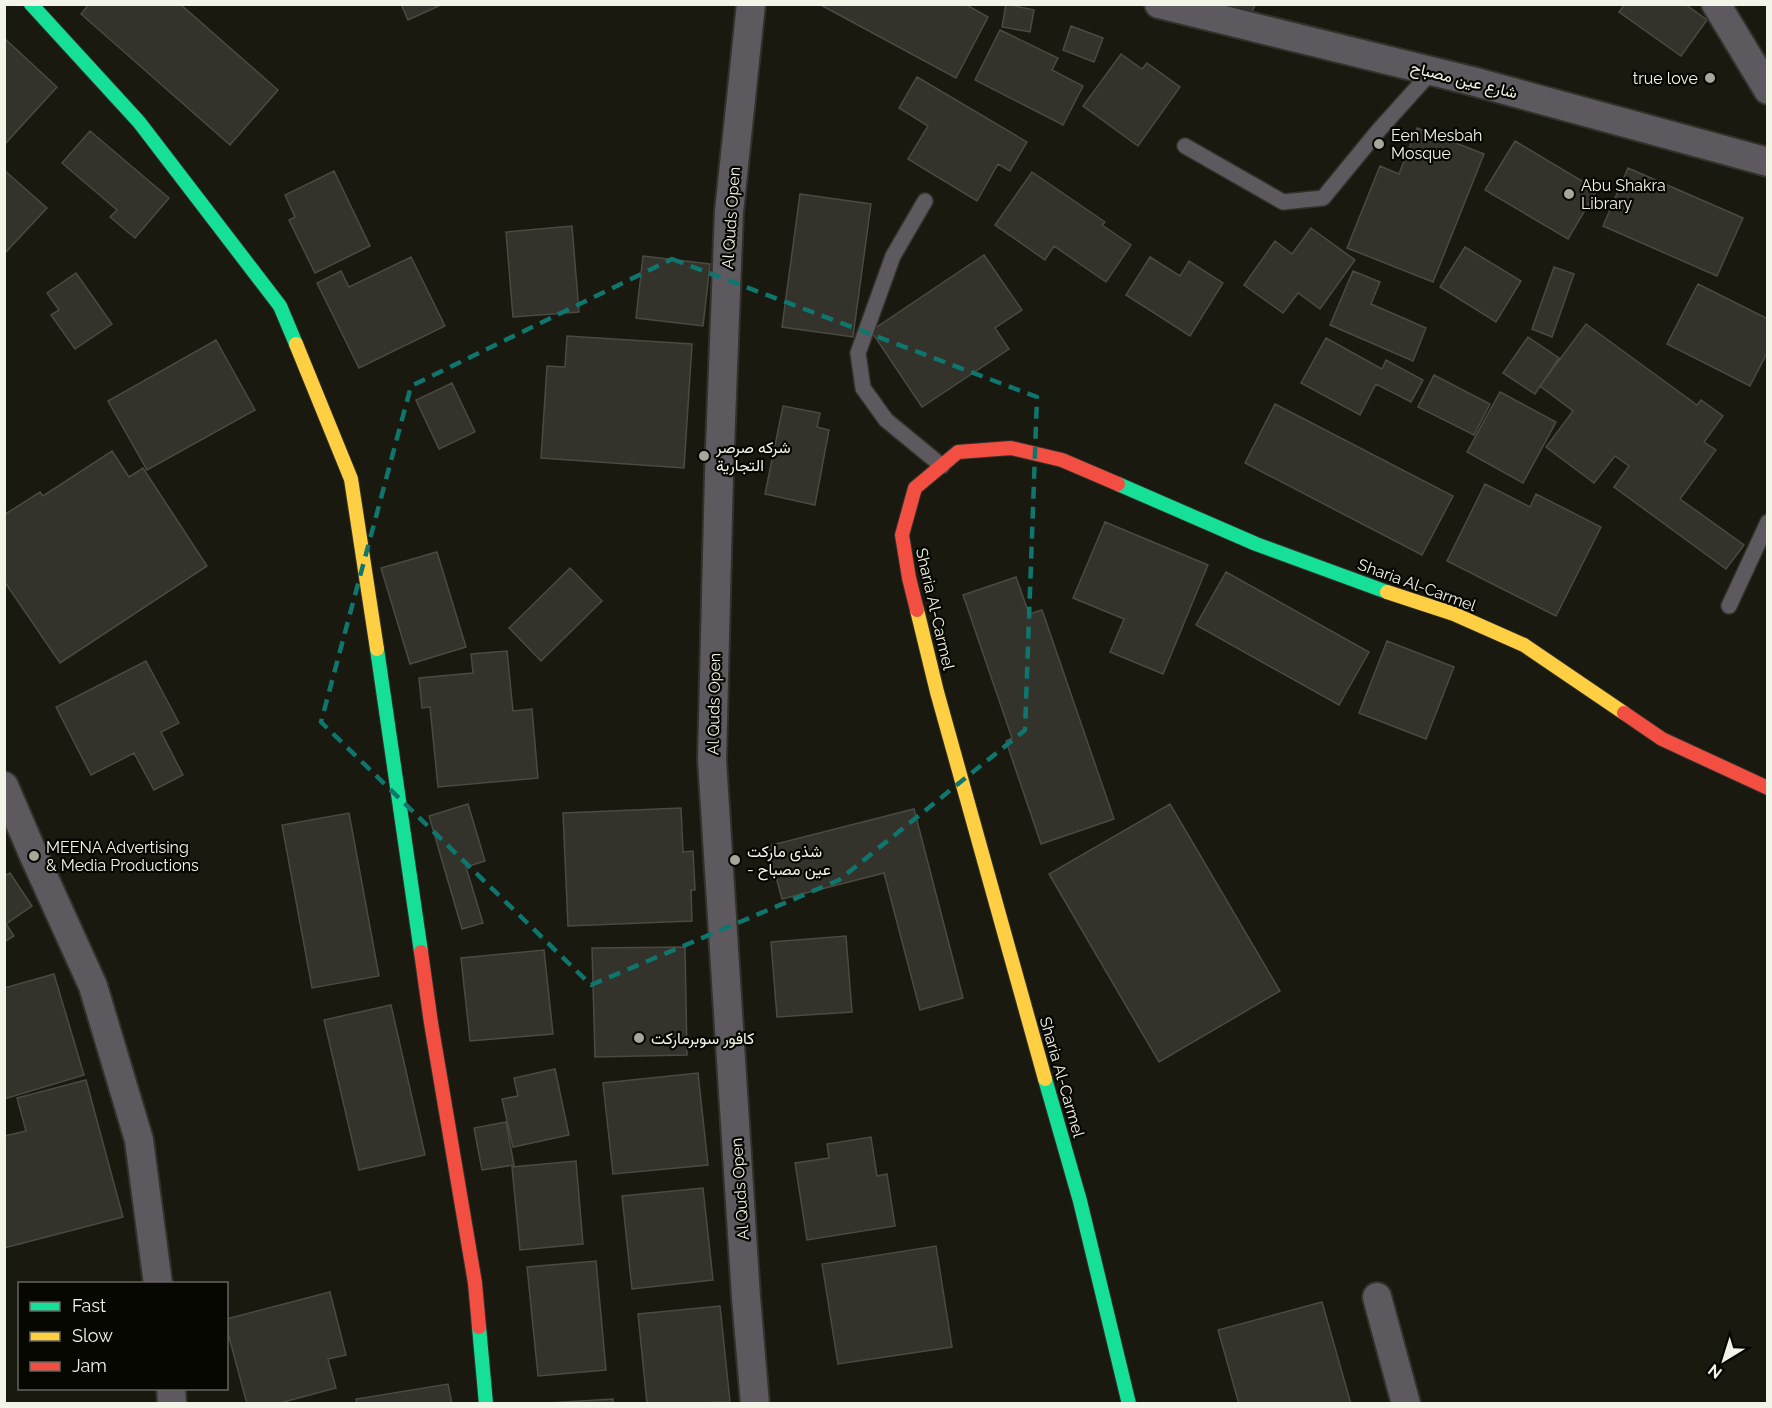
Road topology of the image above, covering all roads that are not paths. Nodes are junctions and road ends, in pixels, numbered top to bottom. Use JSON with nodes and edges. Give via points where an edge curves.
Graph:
{"nodes":[{"id":1,"x":31,"y":4,"type":"edge"},
{"id":2,"x":751,"y":4,"type":"edge"},
{"id":3,"x":1159,"y":4,"type":"edge"},
{"id":4,"x":1716,"y":4,"type":"edge"},
{"id":5,"x":1432,"y":71,"type":"junction"},
{"id":6,"x":1767,"y":90,"type":"edge"},
{"id":7,"x":1185,"y":146,"type":"dead end"},
{"id":8,"x":1767,"y":162,"type":"edge"},
{"id":9,"x":925,"y":201,"type":"dead end"},
{"id":10,"x":942,"y":466,"type":"junction"},
{"id":11,"x":1767,"y":522,"type":"edge"},
{"id":12,"x":1729,"y":606,"type":"dead end"},
{"id":13,"x":4,"y":786,"type":"edge"},
{"id":14,"x":1767,"y":788,"type":"edge"},
{"id":15,"x":158,"y":1282,"type":"edge"},
{"id":16,"x":1377,"y":1297,"type":"dead end"},
{"id":17,"x":486,"y":1404,"type":"edge"},
{"id":18,"x":755,"y":1404,"type":"edge"},
{"id":19,"x":1129,"y":1404,"type":"edge"},
{"id":20,"x":1406,"y":1404,"type":"edge"}],
"edges":[{"from":1,"to":17,"type":"street","via":[[139,122],[280,306],[351,479],[431,1023],[476,1283]]},
{"from":2,"to":18,"type":"street","name":"Al Quds Open","via":[[729,212],[712,760]]},
{"from":3,"to":5,"type":"street","name":"شارع عين مصباح"},
{"from":4,"to":6,"type":"street"},
{"from":5,"to":7,"type":"lane","via":[[1323,198],[1283,202]]},
{"from":5,"to":8,"type":"street","name":"شارع عين مصباح"},
{"from":9,"to":10,"type":"lane","via":[[893,256],[858,353],[863,388],[886,420]]},
{"from":10,"to":14,"type":"street","name":"Sharia Al-Carmel","via":[[958,452],[1011,448],[1062,460],[1256,544],[1454,614],[1524,645],[1662,739]]},
{"from":10,"to":19,"type":"street","name":"Sharia Al-Carmel","via":[[915,488],[902,535],[909,578],[984,865],[1080,1201]]},
{"from":11,"to":12,"type":"lane"},
{"from":13,"to":15,"type":"street","via":[[93,986],[139,1140]]},
{"from":16,"to":20,"type":"street"}]}
